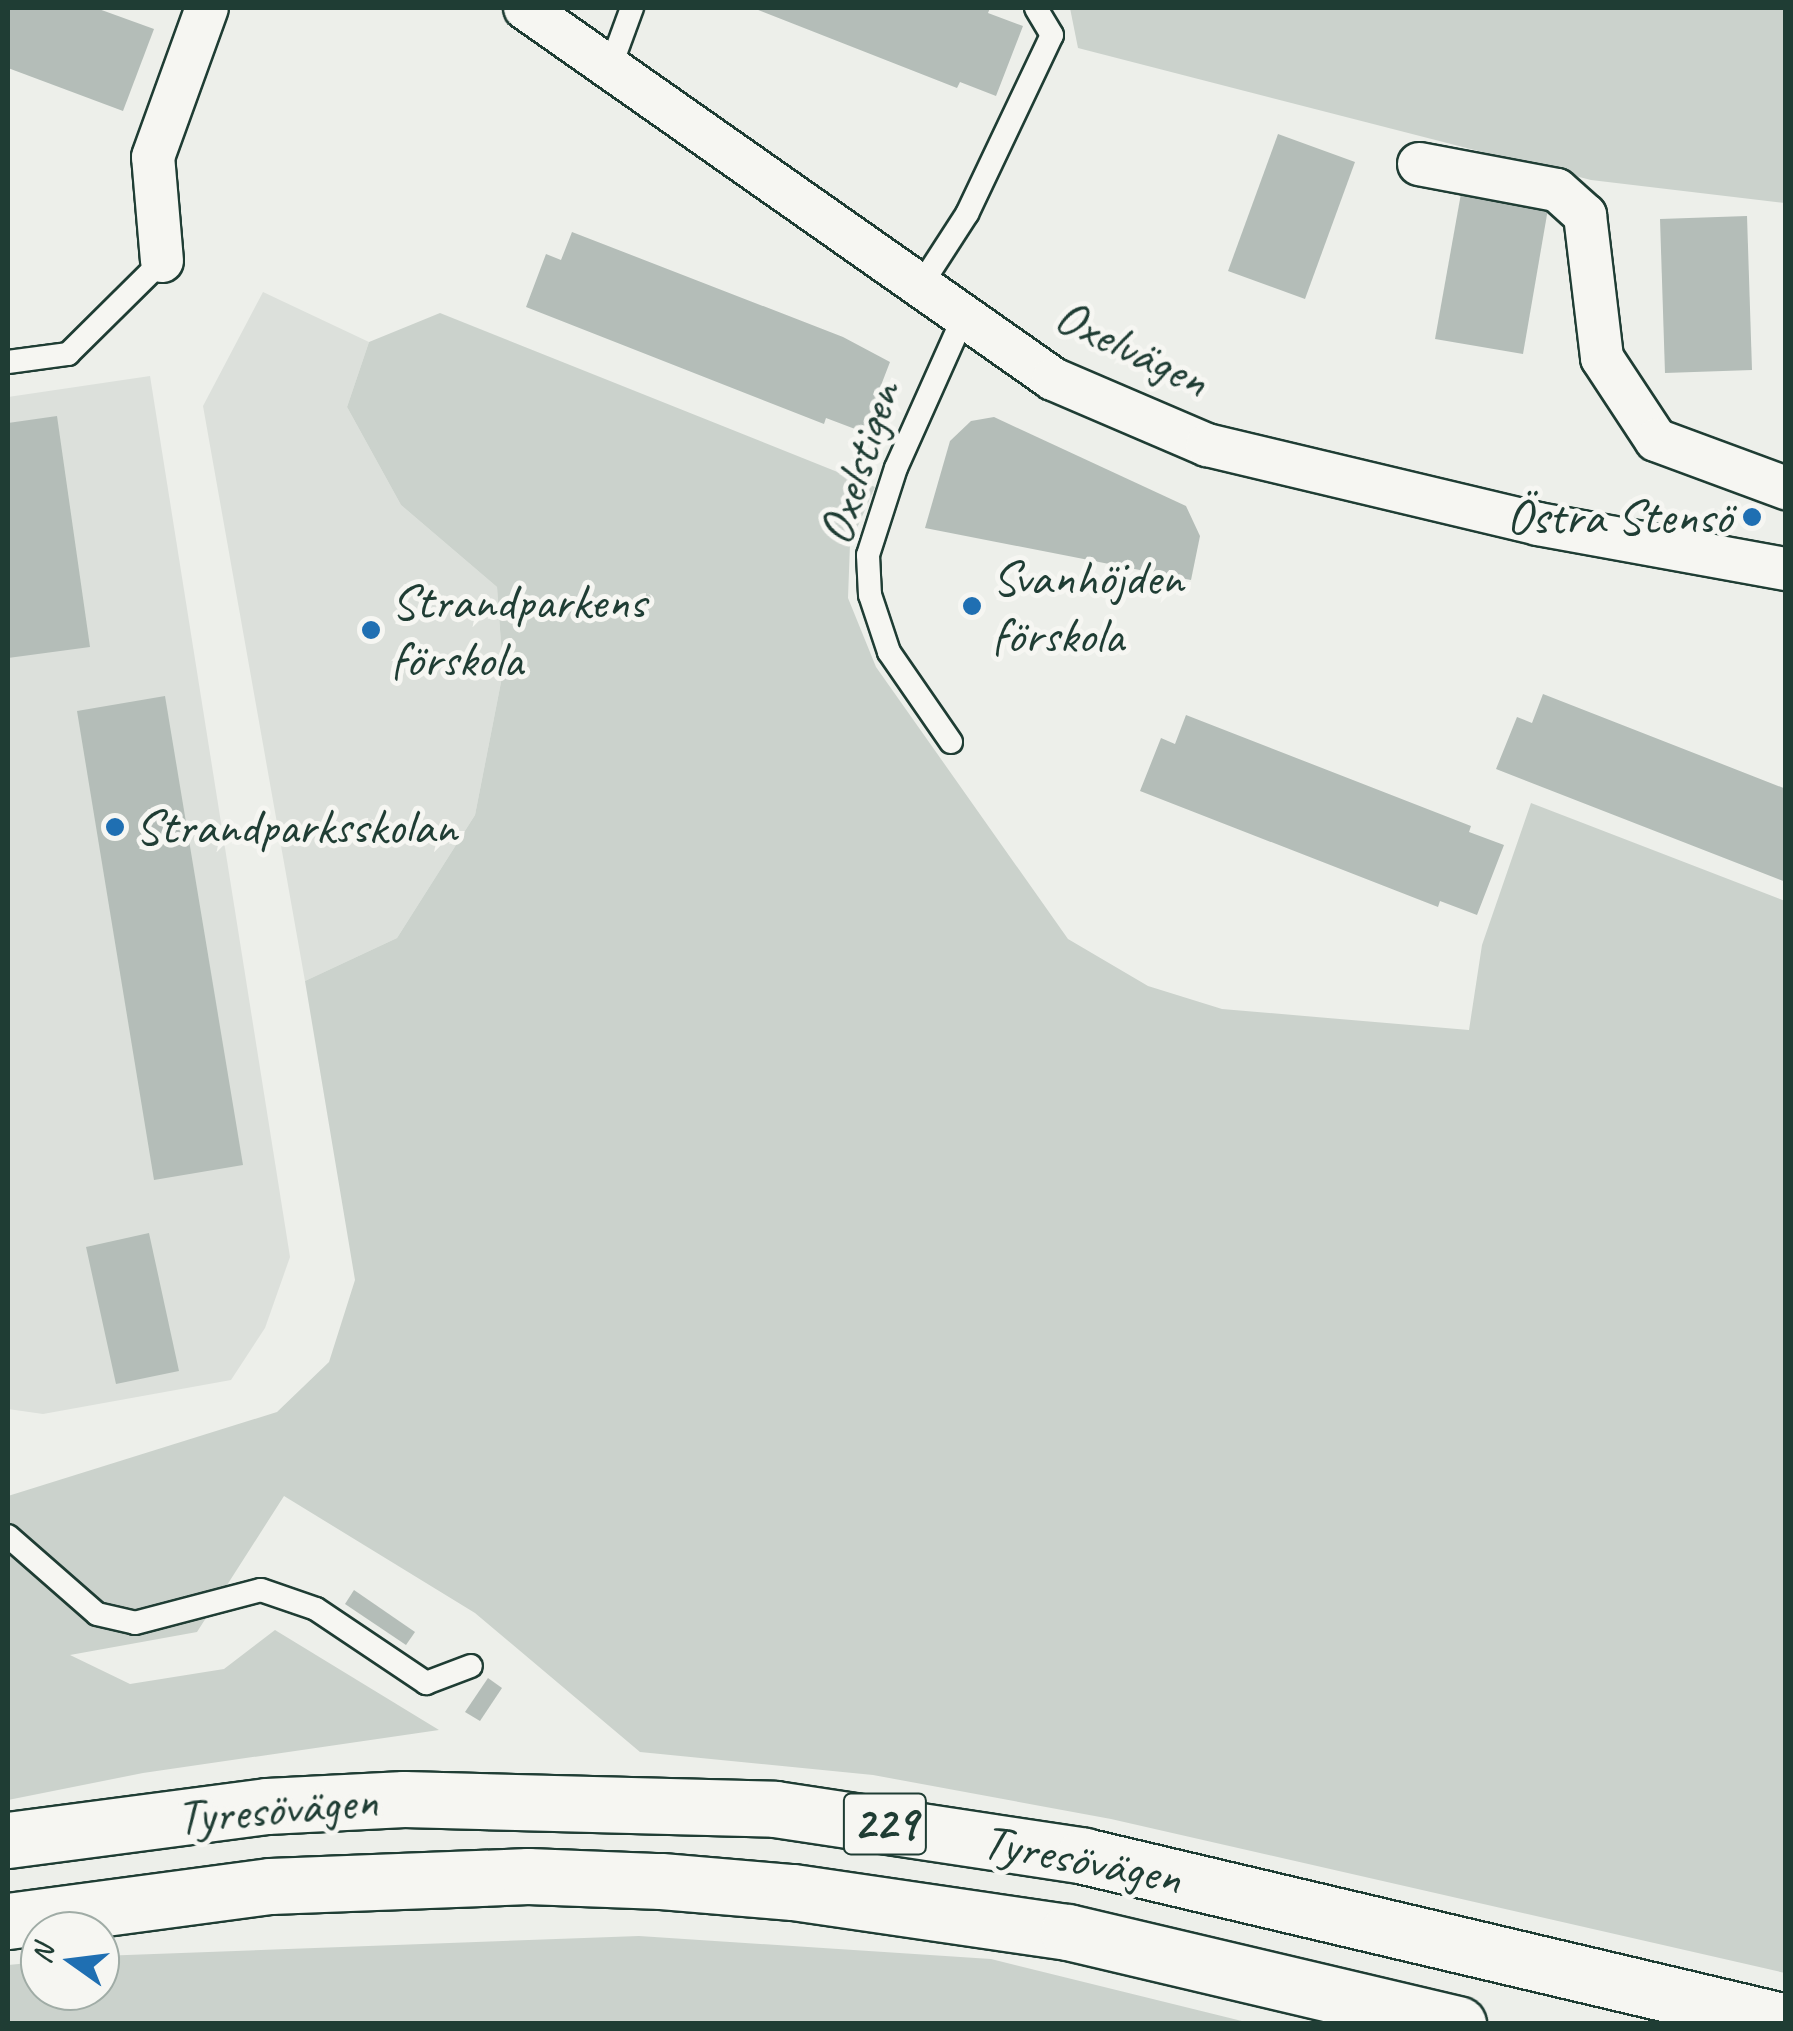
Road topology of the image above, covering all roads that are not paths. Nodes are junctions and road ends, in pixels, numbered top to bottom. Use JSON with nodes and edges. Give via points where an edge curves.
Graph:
{"nodes":[{"id":1,"x":206,"y":8,"type":"edge"},
{"id":2,"x":525,"y":8,"type":"edge"},
{"id":3,"x":632,"y":8,"type":"edge"},
{"id":4,"x":1036,"y":8,"type":"edge"},
{"id":5,"x":610,"y":68,"type":"junction"},
{"id":6,"x":1419,"y":164,"type":"dead end"},
{"id":7,"x":162,"y":262,"type":"joint"},
{"id":8,"x":921,"y":285,"type":"junction"},
{"id":9,"x":964,"y":316,"type":"junction"},
{"id":10,"x":8,"y":362,"type":"edge"},
{"id":11,"x":1786,"y":488,"type":"edge"},
{"id":12,"x":1786,"y":570,"type":"edge"},
{"id":13,"x":951,"y":742,"type":"dead end"},
{"id":14,"x":8,"y":1536,"type":"edge"},
{"id":15,"x":471,"y":1666,"type":"dead end"},
{"id":16,"x":8,"y":1840,"type":"edge"},
{"id":17,"x":8,"y":1921,"type":"edge"},
{"id":18,"x":1786,"y":2022,"type":"edge"},
{"id":19,"x":1458,"y":2024,"type":"edge"}],
"edges":[{"from":1,"to":7,"type":"street","via":[[153,157]]},
{"from":2,"to":5,"type":"street","name":"Oxelvägen"},
{"from":3,"to":5,"type":"lane"},
{"from":4,"to":8,"type":"lane","via":[[1052,35],[967,214]]},
{"from":5,"to":8,"type":"street","name":"Oxelvägen"},
{"from":6,"to":11,"type":"street","via":[[1557,190],[1585,214],[1602,358],[1656,440]]},
{"from":7,"to":10,"type":"lane","via":[[68,354]]},
{"from":8,"to":9,"type":"street","name":"Oxelvägen"},
{"from":9,"to":12,"type":"street","name":"Oxelvägen","via":[[1052,379],[1207,446],[1538,524]]},
{"from":9,"to":13,"type":"lane","name":"Oxelstigen","via":[[896,468],[868,555],[870,595],[889,652]]},
{"from":14,"to":15,"type":"lane","via":[[98,1614],[135,1623],[261,1590],[316,1609],[426,1683]]},
{"from":16,"to":18,"type":"highway","name":"Tyresövägen","number":"229","via":[[228,1810],[404,1799],[775,1809],[1084,1856]]},
{"from":17,"to":19,"type":"highway","name":"Tyresövägen","number":"229","via":[[270,1886],[510,1876],[661,1880],[1068,1932]]}]}
